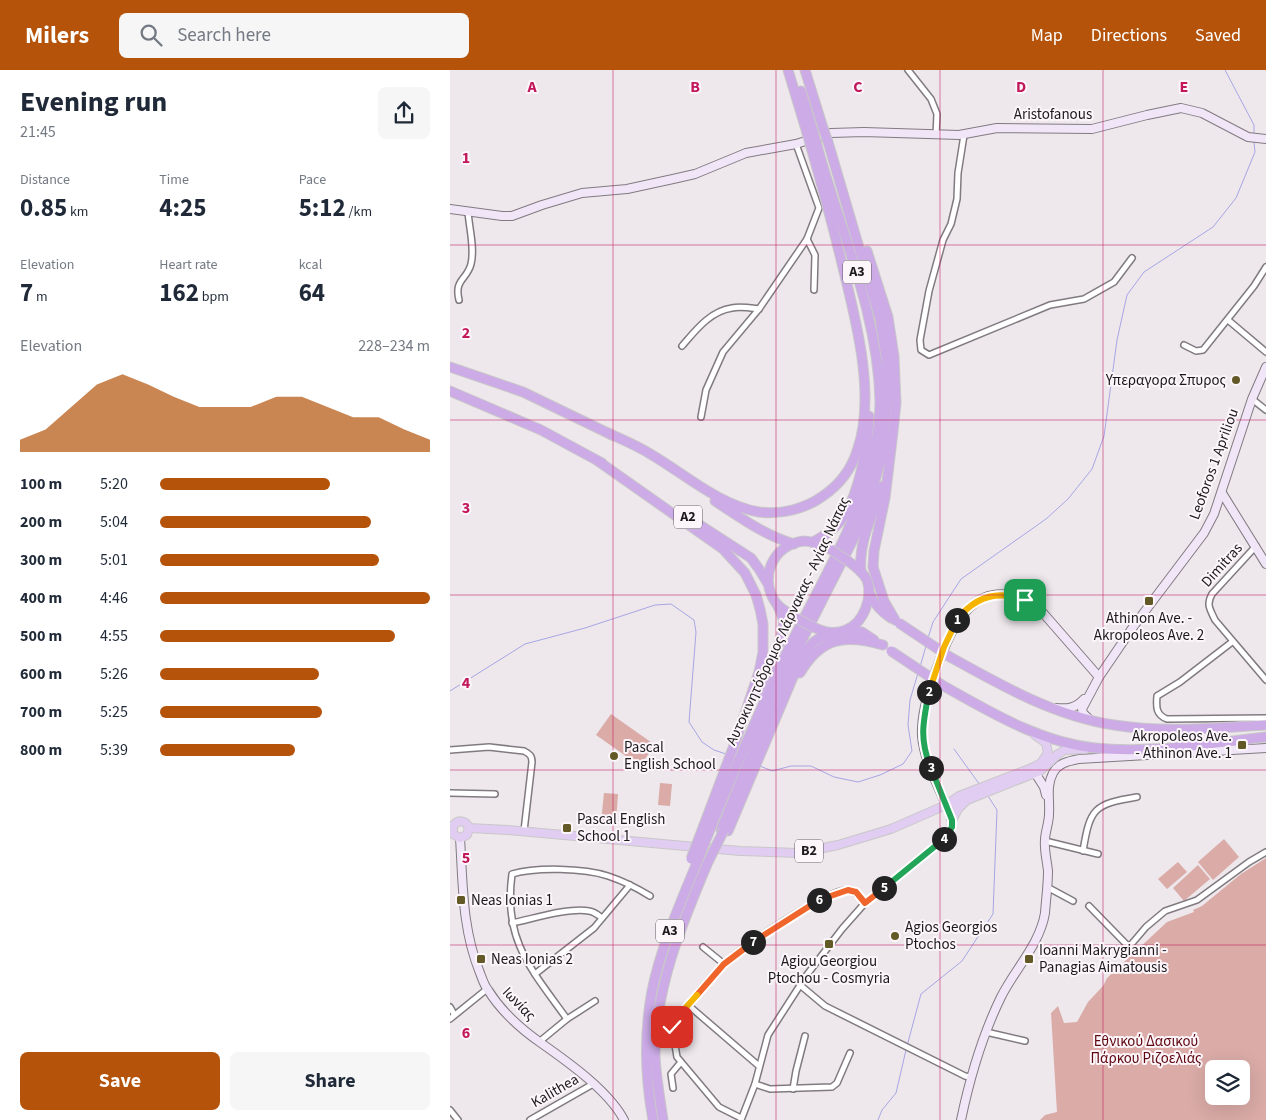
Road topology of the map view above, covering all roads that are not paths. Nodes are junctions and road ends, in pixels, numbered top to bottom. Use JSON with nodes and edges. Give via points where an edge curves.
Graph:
{"nodes":[{"id":1,"x":788,"y":70,"type":"edge"},
{"id":2,"x":794,"y":70,"type":"edge"},
{"id":3,"x":805,"y":70,"type":"edge"},
{"id":4,"x":908,"y":70,"type":"edge"},
{"id":5,"x":827,"y":131,"type":"junction"},
{"id":6,"x":810,"y":132,"type":"junction"},
{"id":7,"x":936,"y":135,"type":"junction"},
{"id":8,"x":964,"y":135,"type":"junction"},
{"id":9,"x":1265,"y":139,"type":"edge"},
{"id":10,"x":796,"y":144,"type":"junction"},
{"id":11,"x":814,"y":146,"type":"junction"},
{"id":12,"x":821,"y":159,"type":"junction"},
{"id":13,"x":848,"y":208,"type":"junction"},
{"id":14,"x":450,"y":209,"type":"edge"},
{"id":15,"x":468,"y":212,"type":"junction"},
{"id":16,"x":806,"y":239,"type":"junction"},
{"id":17,"x":1132,"y":258,"type":"dead end"},
{"id":18,"x":1266,"y":267,"type":"edge"},
{"id":19,"x":814,"y":290,"type":"dead end"},
{"id":20,"x":459,"y":300,"type":"dead end"},
{"id":21,"x":760,"y":308,"type":"junction"},
{"id":22,"x":1228,"y":320,"type":"junction"},
{"id":23,"x":1184,"y":345,"type":"dead end"},
{"id":24,"x":682,"y":346,"type":"dead end"},
{"id":25,"x":1266,"y":352,"type":"edge"},
{"id":26,"x":450,"y":367,"type":"edge"},
{"id":27,"x":1266,"y":367,"type":"edge"},
{"id":28,"x":450,"y":391,"type":"edge"},
{"id":29,"x":1252,"y":399,"type":"junction"},
{"id":30,"x":1266,"y":410,"type":"edge"},
{"id":31,"x":702,"y":417,"type":"dead end"},
{"id":32,"x":608,"y":433,"type":"junction"},
{"id":33,"x":598,"y":461,"type":"junction"},
{"id":34,"x":889,"y":463,"type":"junction"},
{"id":35,"x":1222,"y":493,"type":"junction"},
{"id":36,"x":813,"y":542,"type":"junction"},
{"id":37,"x":794,"y":544,"type":"junction"},
{"id":38,"x":1256,"y":546,"type":"junction"},
{"id":39,"x":1266,"y":564,"type":"edge"},
{"id":40,"x":861,"y":572,"type":"junction"},
{"id":41,"x":768,"y":584,"type":"junction"},
{"id":42,"x":869,"y":592,"type":"junction"},
{"id":43,"x":777,"y":604,"type":"junction"},
{"id":44,"x":897,"y":621,"type":"junction"},
{"id":45,"x":847,"y":630,"type":"junction"},
{"id":46,"x":835,"y":632,"type":"junction"},
{"id":47,"x":1232,"y":642,"type":"junction"},
{"id":48,"x":883,"y":645,"type":"junction"},
{"id":49,"x":1266,"y":668,"type":"edge"},
{"id":50,"x":1261,"y":673,"type":"junction"},
{"id":51,"x":1099,"y":677,"type":"junction"},
{"id":52,"x":1266,"y":680,"type":"edge"},
{"id":53,"x":1093,"y":687,"type":"junction"},
{"id":54,"x":780,"y":706,"type":"junction"},
{"id":55,"x":1049,"y":707,"type":"junction"},
{"id":56,"x":1266,"y":718,"type":"edge"},
{"id":57,"x":1090,"y":720,"type":"junction"},
{"id":58,"x":1266,"y":725,"type":"edge"},
{"id":59,"x":1030,"y":731,"type":"junction"},
{"id":60,"x":1266,"y":737,"type":"edge"},
{"id":61,"x":736,"y":740,"type":"junction"},
{"id":62,"x":1094,"y":748,"type":"junction"},
{"id":63,"x":1266,"y":748,"type":"edge"},
{"id":64,"x":450,"y":750,"type":"edge"},
{"id":65,"x":1034,"y":770,"type":"junction"},
{"id":66,"x":983,"y":790,"type":"junction"},
{"id":67,"x":450,"y":793,"type":"edge"},
{"id":68,"x":495,"y":794,"type":"dead end"},
{"id":69,"x":1137,"y":797,"type":"dead end"},
{"id":70,"x":967,"y":800,"type":"junction"},
{"id":71,"x":1048,"y":800,"type":"junction"},
{"id":72,"x":946,"y":805,"type":"junction"},
{"id":73,"x":952,"y":820,"type":"junction"},
{"id":74,"x":452,"y":826,"type":"edge"},
{"id":75,"x":707,"y":826,"type":"junction"},
{"id":76,"x":469,"y":828,"type":"junction"},
{"id":77,"x":524,"y":831,"type":"junction"},
{"id":78,"x":724,"y":831,"type":"junction"},
{"id":79,"x":460,"y":838,"type":"junction"},
{"id":80,"x":1045,"y":842,"type":"junction"},
{"id":81,"x":1083,"y":851,"type":"junction"},
{"id":82,"x":1266,"y":852,"type":"edge"},
{"id":83,"x":1098,"y":854,"type":"dead end"},
{"id":84,"x":630,"y":885,"type":"junction"},
{"id":85,"x":1047,"y":887,"type":"junction"},
{"id":86,"x":650,"y":896,"type":"dead end"},
{"id":87,"x":1073,"y":901,"type":"dead end"},
{"id":88,"x":865,"y":903,"type":"junction"},
{"id":89,"x":1089,"y":906,"type":"dead end"},
{"id":90,"x":602,"y":918,"type":"junction"},
{"id":91,"x":512,"y":923,"type":"junction"},
{"id":92,"x":703,"y":947,"type":"dead end"},
{"id":93,"x":724,"y":964,"type":"junction"},
{"id":94,"x":535,"y":974,"type":"junction"},
{"id":95,"x":800,"y":985,"type":"junction"},
{"id":96,"x":487,"y":989,"type":"junction"},
{"id":97,"x":595,"y":1001,"type":"dead end"},
{"id":98,"x":688,"y":1005,"type":"junction"},
{"id":99,"x":450,"y":1007,"type":"edge"},
{"id":100,"x":454,"y":1014,"type":"junction"},
{"id":101,"x":450,"y":1019,"type":"edge"},
{"id":102,"x":567,"y":1019,"type":"junction"},
{"id":103,"x":986,"y":1032,"type":"junction"},
{"id":104,"x":805,"y":1036,"type":"dead end"},
{"id":105,"x":1025,"y":1041,"type":"dead end"},
{"id":106,"x":539,"y":1042,"type":"junction"},
{"id":107,"x":850,"y":1054,"type":"dead end"},
{"id":108,"x":681,"y":1062,"type":"junction"},
{"id":109,"x":759,"y":1066,"type":"junction"},
{"id":110,"x":970,"y":1077,"type":"junction"},
{"id":111,"x":592,"y":1084,"type":"junction"},
{"id":112,"x":755,"y":1084,"type":"junction"},
{"id":113,"x":673,"y":1088,"type":"dead end"},
{"id":114,"x":793,"y":1088,"type":"junction"},
{"id":115,"x":450,"y":1110,"type":"edge"},
{"id":116,"x":538,"y":1118,"type":"edge"},
{"id":117,"x":741,"y":1119,"type":"edge"},
{"id":118,"x":458,"y":1120,"type":"edge"},
{"id":119,"x":530,"y":1120,"type":"edge"},
{"id":120,"x":624,"y":1120,"type":"edge"},
{"id":121,"x":653,"y":1120,"type":"edge"},
{"id":122,"x":663,"y":1120,"type":"edge"},
{"id":123,"x":962,"y":1120,"type":"edge"}],
"edges":[{"from":1,"to":6,"type":"highway"},
{"from":2,"to":6,"type":"highway"},
{"from":3,"to":5,"type":"highway","name":"Αυτοκινητόδρομος Λάρνακας - Αγίας Νάπας","number":"A3"},
{"from":4,"to":7,"type":"street","via":[[931,99],[937,114]]},
{"from":5,"to":7,"type":"main road","name":"Aristofanous"},
{"from":5,"to":10,"type":"main road","name":"Aristofanous"},
{"from":5,"to":13,"type":"highway","name":"Αυτοκινητόδρομος Λάρνακας - Αγίας Νάπας","number":"A3","bridge":true},
{"from":6,"to":11,"type":"highway","bridge":true},
{"from":7,"to":8,"type":"main road","name":"Aristofanous"},
{"from":8,"to":9,"type":"main road","name":"Aristofanous","via":[[997,128],[1092,129],[1181,108],[1202,113],[1244,136]]},
{"from":8,"to":17,"type":"street","via":[[957,199],[929,291],[921,350],[929,355],[1050,305],[1084,299],[1114,282]]},
{"from":10,"to":15,"type":"main road","name":"Aristofanous","via":[[746,153],[673,180],[582,193],[512,216]]},
{"from":10,"to":16,"type":"street","via":[[819,208]]},
{"from":11,"to":12,"type":"highway","name":"Αυτοκινητόδρομος Λάρνακας - Αγίας Νάπας","number":"A3"},
{"from":11,"to":32,"type":"highway","via":[[863,360],[862,432],[857,451],[842,479],[816,501],[800,508],[785,512],[759,512],[722,499],[650,454]]},
{"from":12,"to":36,"type":"highway","via":[[862,320],[869,361],[869,401],[868,434],[852,498],[839,523],[831,532]]},
{"from":12,"to":75,"type":"highway","name":"Αυτοκινητόδρομος Λάρνακας - Αγίας Νάπας","number":"A3","via":[[870,320],[880,402],[878,426],[866,486],[850,527],[784,657]]},
{"from":13,"to":34,"type":"highway","via":[[863,240],[888,317],[896,403]]},
{"from":13,"to":78,"type":"highway","name":"Αυτοκινητόδρομος Λάρνακας - Αγίας Νάπας","number":"A3","via":[[880,318],[886,357],[887,402],[881,459],[858,530],[761,730]]},
{"from":14,"to":15,"type":"main road","name":"Aristofanous"},
{"from":15,"to":20,"type":"street","via":[[471,264],[460,280]]},
{"from":16,"to":19,"type":"street","via":[[815,255]]},
{"from":16,"to":21,"type":"street"},
{"from":18,"to":22,"type":"street"},
{"from":21,"to":24,"type":"street","via":[[732,308],[719,312],[700,326]]},
{"from":21,"to":31,"type":"street","via":[[723,352],[706,390]]},
{"from":22,"to":23,"type":"street","via":[[1203,350],[1196,351]]},
{"from":22,"to":25,"type":"street"},
{"from":26,"to":32,"type":"highway","number":"A2","via":[[523,392]]},
{"from":27,"to":29,"type":"main road","name":"Leoforos 1 Apriliou"},
{"from":28,"to":33,"type":"highway","number":"A2","via":[[541,430]]},
{"from":29,"to":30,"type":"street"},
{"from":29,"to":35,"type":"main road","name":"Leoforos 1 Apriliou"},
{"from":32,"to":37,"type":"highway","number":"A2","via":[[754,527]]},
{"from":33,"to":41,"type":"highway","number":"A2","via":[[737,548],[750,558]]},
{"from":33,"to":61,"type":"highway","via":[[723,549],[745,573],[756,595],[763,624],[763,652]]},
{"from":34,"to":40,"type":"highway","via":[[863,542]]},
{"from":34,"to":44,"type":"highway","via":[[873,567],[884,601]]},
{"from":35,"to":38,"type":"main road"},
{"from":35,"to":51,"type":"main road","name":"Leoforos 1 Apriliou","via":[[1204,533]]},
{"from":36,"to":37,"type":"highway"},
{"from":36,"to":40,"type":"highway","bridge":true,"via":[[830,549]]},
{"from":37,"to":41,"type":"highway","via":[[780,551],[772,561]]},
{"from":38,"to":39,"type":"main road"},
{"from":38,"to":47,"type":"street","name":"Dimitras","via":[[1208,601],[1216,620]]},
{"from":40,"to":42,"type":"highway"},
{"from":41,"to":43,"type":"highway"},
{"from":42,"to":44,"type":"highway","via":[[879,609]]},
{"from":42,"to":45,"type":"highway","via":[[863,613]]},
{"from":43,"to":46,"type":"highway","bridge":true,"via":[[813,627],[827,633]]},
{"from":43,"to":61,"type":"highway","via":[[783,619],[781,639]]},
{"from":44,"to":55,"type":"highway","bridge":true,"via":[[950,657],[1009,690]]},
{"from":45,"to":46,"type":"highway"},
{"from":45,"to":48,"type":"highway","number":"B2","via":[[862,632]]},
{"from":46,"to":54,"type":"highway","via":[[822,636],[807,648]]},
{"from":47,"to":50,"type":"street"},
{"from":47,"to":56,"type":"street","via":[[1157,696],[1157,709],[1167,719]]},
{"from":48,"to":54,"type":"highway","via":[[855,639],[830,643],[818,650],[806,662]]},
{"from":48,"to":59,"type":"highway","number":"B2","bridge":true,"via":[[942,685]]},
{"from":49,"to":50,"type":"street"},
{"from":50,"to":52,"type":"street"},
{"from":51,"to":53,"type":"main road","name":"Leoforos 1 Apriliou"},
{"from":51,"to":72,"type":"main road","via":[[1044,614],[1025,600],[1011,595],[996,595],[967,608],[952,628],[944,647],[922,725],[928,761]]},
{"from":53,"to":55,"type":"main road","name":"Leoforos 1 Apriliou","via":[[1080,704]]},
{"from":53,"to":57,"type":"main road","name":"Leoforos 1 Apriliou","via":[[1082,710]]},
{"from":54,"to":78,"type":"highway"},
{"from":55,"to":57,"type":"highway"},
{"from":57,"to":58,"type":"highway","via":[[1150,729]]},
{"from":59,"to":62,"type":"highway","number":"B2"},
{"from":59,"to":65,"type":"main road","number":"B2","via":[[1044,740],[1048,750],[1045,760]]},
{"from":60,"to":62,"type":"highway","number":"B2","via":[[1144,750]]},
{"from":61,"to":75,"type":"highway"},
{"from":62,"to":65,"type":"main road","number":"B2","via":[[1069,749],[1044,768]]},
{"from":63,"to":71,"type":"main road","via":[[1065,761],[1053,771]]},
{"from":64,"to":77,"type":"street","via":[[489,748],[529,753],[532,762]]},
{"from":65,"to":66,"type":"main road","number":"B2"},
{"from":65,"to":71,"type":"main road"},
{"from":66,"to":70,"type":"main road","number":"B2"},
{"from":66,"to":72,"type":"main road","number":"B2","via":[[959,796]]},
{"from":67,"to":68,"type":"street"},
{"from":69,"to":81,"type":"street","via":[[1114,801],[1096,810],[1087,826]]},
{"from":70,"to":72,"type":"main road","number":"B2"},
{"from":70,"to":73,"type":"main road"},
{"from":71,"to":80,"type":"main road"},
{"from":72,"to":73,"type":"street"},
{"from":72,"to":77,"type":"main road","number":"B2","via":[[867,837],[799,853],[740,851]]},
{"from":73,"to":88,"type":"street","via":[[946,837]]},
{"from":74,"to":76,"type":"main road","number":"B2","via":[[462,821]]},
{"from":74,"to":79,"type":"main road","number":"B2","via":[[453,834]]},
{"from":75,"to":121,"type":"highway","name":"Αυτοκινητόδρομος Λάρνακας - Αγίας Νάπας","number":"A3","bridge":true,"via":[[652,990],[646,1072]]},
{"from":76,"to":77,"type":"main road","number":"B2"},
{"from":76,"to":79,"type":"main road","via":[[468,835]]},
{"from":78,"to":122,"type":"highway","via":[[669,984],[656,1071]]},
{"from":79,"to":96,"type":"main road","name":"Ιωνίας","via":[[466,924],[473,957]]},
{"from":80,"to":81,"type":"street"},
{"from":80,"to":85,"type":"main road"},
{"from":81,"to":83,"type":"street"},
{"from":82,"to":89,"type":"street","via":[[1196,900],[1165,911],[1129,947]]},
{"from":84,"to":86,"type":"street"},
{"from":84,"to":90,"type":"street"},
{"from":84,"to":91,"type":"street","via":[[590,872],[533,869],[512,874],[509,894]]},
{"from":85,"to":87,"type":"street"},
{"from":85,"to":103,"type":"main road","via":[[1041,930],[1002,995]]},
{"from":88,"to":93,"type":"street","via":[[856,892],[848,890],[819,900]]},
{"from":88,"to":95,"type":"street"},
{"from":90,"to":91,"type":"street","via":[[588,910],[570,911]]},
{"from":90,"to":94,"type":"street","via":[[594,928]]},
{"from":91,"to":94,"type":"street","via":[[516,941]]},
{"from":92,"to":93,"type":"street"},
{"from":93,"to":98,"type":"street"},
{"from":94,"to":102,"type":"street"},
{"from":95,"to":109,"type":"street","via":[[768,1035]]},
{"from":95,"to":110,"type":"street","via":[[825,1006]]},
{"from":96,"to":100,"type":"street"},
{"from":96,"to":106,"type":"main road","name":"Ιωνίας","via":[[508,1014]]},
{"from":97,"to":102,"type":"street"},
{"from":98,"to":108,"type":"street","via":[[672,1027],[677,1057]]},
{"from":98,"to":109,"type":"street"},
{"from":99,"to":100,"type":"street"},
{"from":100,"to":101,"type":"street"},
{"from":102,"to":106,"type":"street"},
{"from":103,"to":105,"type":"street"},
{"from":103,"to":110,"type":"main road"},
{"from":104,"to":114,"type":"street"},
{"from":106,"to":111,"type":"main road","name":"Ιωνίας"},
{"from":107,"to":114,"type":"street","via":[[837,1083],[832,1086]]},
{"from":108,"to":113,"type":"street","via":[[671,1074]]},
{"from":108,"to":117,"type":"street","via":[[719,1107]]},
{"from":109,"to":112,"type":"street"},
{"from":110,"to":123,"type":"main road"},
{"from":111,"to":116,"type":"street","name":"Kalithea"},
{"from":111,"to":120,"type":"main road","name":"Ιωνίας","via":[[608,1097]]},
{"from":112,"to":114,"type":"street","via":[[770,1089]]},
{"from":112,"to":117,"type":"street"},
{"from":115,"to":118,"type":"street"},
{"from":116,"to":119,"type":"street","name":"Kalithea"}]}
